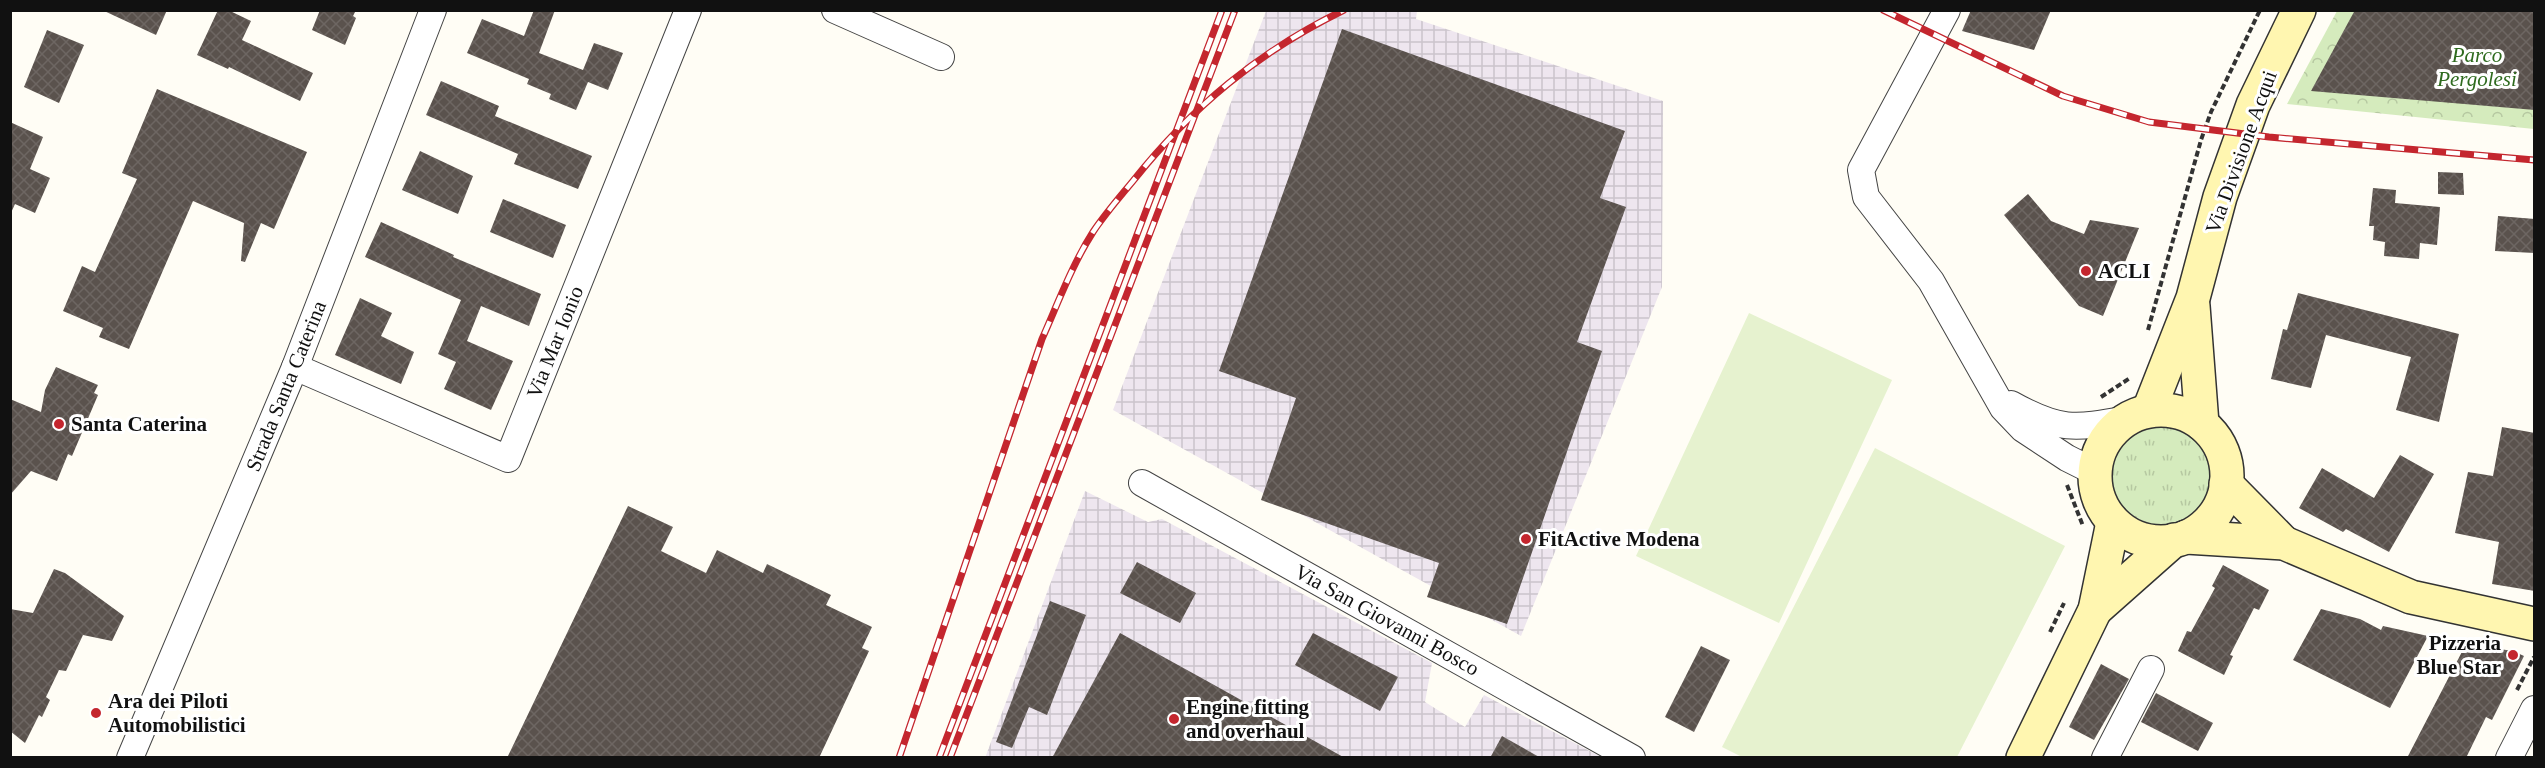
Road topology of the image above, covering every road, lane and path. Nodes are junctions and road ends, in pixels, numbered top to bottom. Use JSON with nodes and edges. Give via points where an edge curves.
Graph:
{"nodes":[{"id":1,"x":433,"y":10,"type":"edge"},
{"id":2,"x":688,"y":10,"type":"edge"},
{"id":3,"x":835,"y":10,"type":"edge"},
{"id":4,"x":1947,"y":10,"type":"edge"},
{"id":5,"x":2260,"y":10,"type":"edge"},
{"id":6,"x":2299,"y":10,"type":"edge"},
{"id":7,"x":941,"y":57,"type":"dead end"},
{"id":8,"x":2193,"y":298,"type":"junction"},
{"id":9,"x":2146,"y":336,"type":"dead end"},
{"id":10,"x":295,"y":367,"type":"junction"},
{"id":11,"x":2134,"y":371,"type":"dead end"},
{"id":12,"x":1995,"y":395,"type":"junction"},
{"id":13,"x":2138,"y":414,"type":"junction"},
{"id":14,"x":2202,"y":424,"type":"junction"},
{"id":15,"x":2075,"y":428,"type":"junction"},
{"id":16,"x":2081,"y":465,"type":"junction"},
{"id":17,"x":1142,"y":483,"type":"dead end"},
{"id":18,"x":2226,"y":484,"type":"junction"},
{"id":19,"x":2099,"y":525,"type":"junction"},
{"id":20,"x":2180,"y":539,"type":"junction"},
{"id":21,"x":2284,"y":543,"type":"junction"},
{"id":22,"x":2081,"y":604,"type":"junction"},
{"id":23,"x":2535,"y":624,"type":"edge"},
{"id":24,"x":2048,"y":637,"type":"dead end"},
{"id":25,"x":2151,"y":669,"type":"dead end"},
{"id":26,"x":2535,"y":709,"type":"edge"},
{"id":27,"x":130,"y":758,"type":"edge"},
{"id":28,"x":1632,"y":758,"type":"edge"},
{"id":29,"x":2023,"y":758,"type":"edge"},
{"id":30,"x":2105,"y":758,"type":"edge"},
{"id":31,"x":2509,"y":758,"type":"edge"}],
"edges":[{"from":1,"to":10,"type":"street","name":"Strada Santa Caterina"},
{"from":2,"to":10,"type":"street","name":"Via Mar Ionio","via":[[508,459]]},
{"from":3,"to":7,"type":"street"},
{"from":4,"to":12,"type":"street","via":[[1862,170],[1862,181],[1866,197],[1931,281]]},
{"from":5,"to":9,"type":"path","via":[[2201,140]]},
{"from":6,"to":8,"type":"main road","name":"Via Divisione Acqui","via":[[2253,105],[2220,197]]},
{"from":8,"to":13,"type":"main road","name":"Via Divisione Acqui"},
{"from":8,"to":14,"type":"main road","name":"Via Divisione Acqui"},
{"from":10,"to":27,"type":"street","name":"Strada Santa Caterina"},
{"from":11,"to":15,"type":"path","via":[[2119,387],[2089,403]]},
{"from":12,"to":15,"type":"street","via":[[2044,421]]},
{"from":12,"to":16,"type":"street","via":[[2023,429]]},
{"from":13,"to":14,"type":"main road","via":[[2165,409]]},
{"from":13,"to":15,"type":"street"},
{"from":13,"to":16,"type":"main road","via":[[2113,430]]},
{"from":14,"to":18,"type":"main road","via":[[2219,446]]},
{"from":16,"to":19,"type":"main road","via":[[2105,512]]},
{"from":16,"to":19,"type":"path","via":[[2065,479],[2074,507]]},
{"from":17,"to":28,"type":"street","name":"Via San Giovanni Bosco"},
{"from":18,"to":20,"type":"main road","via":[[2207,523]]},
{"from":18,"to":21,"type":"main road"},
{"from":19,"to":20,"type":"main road","via":[[2159,542]]},
{"from":19,"to":22,"type":"main road"},
{"from":20,"to":21,"type":"main road"},
{"from":20,"to":22,"type":"main road"},
{"from":21,"to":23,"type":"main road","via":[[2411,597]]},
{"from":22,"to":24,"type":"path"},
{"from":22,"to":29,"type":"main road"},
{"from":25,"to":30,"type":"street"},
{"from":26,"to":31,"type":"street"}]}
